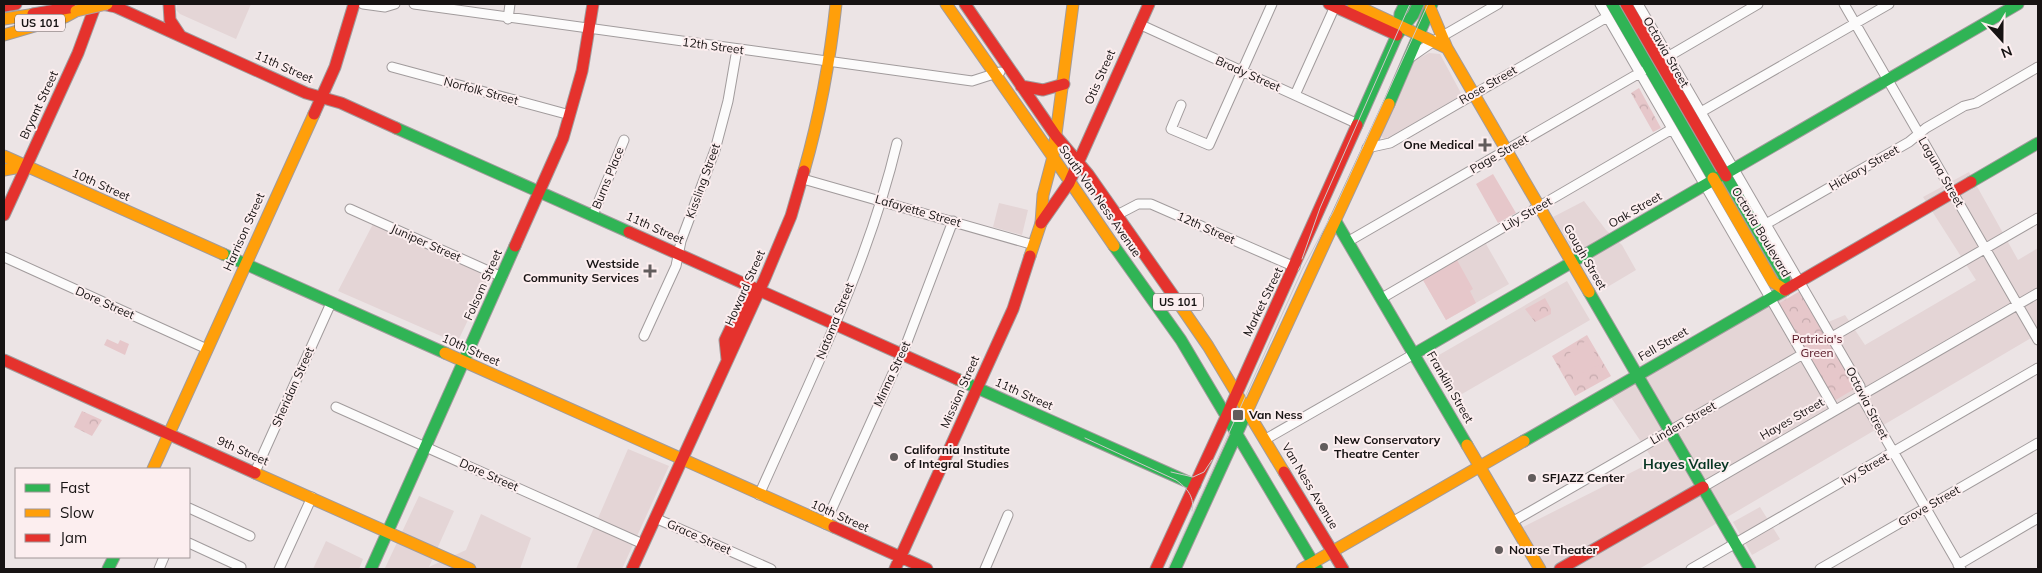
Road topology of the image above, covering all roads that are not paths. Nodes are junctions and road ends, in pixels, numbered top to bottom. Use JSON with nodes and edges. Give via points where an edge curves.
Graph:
{"nodes":[{"id":1,"x":15,"y":4,"type":"edge"},
{"id":2,"x":91,"y":4,"type":"edge"},
{"id":3,"x":96,"y":4,"type":"edge"},
{"id":4,"x":101,"y":4,"type":"edge"},
{"id":5,"x":107,"y":4,"type":"edge"},
{"id":6,"x":168,"y":4,"type":"edge"},
{"id":7,"x":354,"y":4,"type":"edge"},
{"id":8,"x":363,"y":4,"type":"edge"},
{"id":9,"x":396,"y":4,"type":"edge"},
{"id":10,"x":414,"y":4,"type":"edge"},
{"id":11,"x":510,"y":4,"type":"edge"},
{"id":12,"x":594,"y":4,"type":"edge"},
{"id":13,"x":836,"y":4,"type":"edge"},
{"id":14,"x":946,"y":4,"type":"edge"},
{"id":15,"x":965,"y":4,"type":"edge"},
{"id":16,"x":1073,"y":4,"type":"edge"},
{"id":17,"x":1149,"y":4,"type":"edge"},
{"id":18,"x":1272,"y":4,"type":"edge"},
{"id":19,"x":1353,"y":4,"type":"edge"},
{"id":20,"x":1405,"y":4,"type":"edge"},
{"id":21,"x":1418,"y":4,"type":"edge"},
{"id":22,"x":1498,"y":4,"type":"edge"},
{"id":23,"x":1600,"y":4,"type":"edge"},
{"id":24,"x":1612,"y":4,"type":"edge"},
{"id":25,"x":1626,"y":4,"type":"edge"},
{"id":26,"x":1638,"y":4,"type":"edge"},
{"id":27,"x":1758,"y":4,"type":"edge"},
{"id":28,"x":1844,"y":4,"type":"edge"},
{"id":29,"x":1889,"y":4,"type":"edge"},
{"id":30,"x":2018,"y":4,"type":"edge"},
{"id":31,"x":1333,"y":5,"type":"edge"},
{"id":32,"x":4,"y":6,"type":"edge"},
{"id":33,"x":436,"y":6,"type":"edge"},
{"id":34,"x":1431,"y":6,"type":"edge"},
{"id":35,"x":76,"y":11,"type":"junction"},
{"id":36,"x":1607,"y":17,"type":"junction"},
{"id":37,"x":508,"y":18,"type":"junction"},
{"id":38,"x":4,"y":19,"type":"edge"},
{"id":39,"x":1855,"y":23,"type":"junction"},
{"id":40,"x":1139,"y":24,"type":"junction"},
{"id":41,"x":590,"y":30,"type":"junction"},
{"id":42,"x":1398,"y":33,"type":"junction"},
{"id":43,"x":1418,"y":34,"type":"junction"},
{"id":44,"x":4,"y":35,"type":"edge"},
{"id":45,"x":180,"y":35,"type":"junction"},
{"id":46,"x":1438,"y":39,"type":"junction"},
{"id":47,"x":737,"y":49,"type":"junction"},
{"id":48,"x":1664,"y":58,"type":"junction"},
{"id":49,"x":1409,"y":59,"type":"junction"},
{"id":50,"x":830,"y":62,"type":"junction"},
{"id":51,"x":392,"y":67,"type":"dead end"},
{"id":52,"x":1009,"y":67,"type":"junction"},
{"id":53,"x":2038,"y":67,"type":"edge"},
{"id":54,"x":1644,"y":70,"type":"junction"},
{"id":55,"x":1241,"y":72,"type":"junction"},
{"id":56,"x":996,"y":74,"type":"junction"},
{"id":57,"x":1887,"y":79,"type":"junction"},
{"id":58,"x":1064,"y":84,"type":"junction"},
{"id":59,"x":1022,"y":86,"type":"junction"},
{"id":60,"x":1474,"y":94,"type":"junction"},
{"id":61,"x":1295,"y":95,"type":"junction"},
{"id":62,"x":320,"y":96,"type":"junction"},
{"id":63,"x":1181,"y":105,"type":"dead end"},
{"id":64,"x":1702,"y":112,"type":"junction"},
{"id":65,"x":570,"y":116,"type":"junction"},
{"id":66,"x":1358,"y":124,"type":"junction"},
{"id":67,"x":1672,"y":129,"type":"junction"},
{"id":68,"x":1919,"y":134,"type":"junction"},
{"id":69,"x":1056,"y":136,"type":"junction"},
{"id":70,"x":1373,"y":136,"type":"junction"},
{"id":71,"x":624,"y":140,"type":"dead end"},
{"id":72,"x":897,"y":143,"type":"dead end"},
{"id":73,"x":2038,"y":143,"type":"edge"},
{"id":74,"x":1367,"y":148,"type":"junction"},
{"id":75,"x":1506,"y":150,"type":"junction"},
{"id":76,"x":4,"y":156,"type":"edge"},
{"id":77,"x":1053,"y":157,"type":"junction"},
{"id":78,"x":1077,"y":162,"type":"junction"},
{"id":79,"x":26,"y":166,"type":"junction"},
{"id":80,"x":4,"y":170,"type":"edge"},
{"id":81,"x":1729,"y":171,"type":"junction"},
{"id":82,"x":803,"y":179,"type":"junction"},
{"id":83,"x":1709,"y":182,"type":"junction"},
{"id":84,"x":1069,"y":183,"type":"junction"},
{"id":85,"x":535,"y":189,"type":"junction"},
{"id":86,"x":1953,"y":192,"type":"junction"},
{"id":87,"x":882,"y":201,"type":"junction"},
{"id":88,"x":1539,"y":206,"type":"junction"},
{"id":89,"x":350,"y":209,"type":"dead end"},
{"id":90,"x":4,"y":215,"type":"edge"},
{"id":91,"x":593,"y":215,"type":"junction"},
{"id":92,"x":1117,"y":215,"type":"junction"},
{"id":93,"x":2038,"y":218,"type":"edge"},
{"id":94,"x":1335,"y":220,"type":"junction"},
{"id":95,"x":954,"y":222,"type":"junction"},
{"id":96,"x":1041,"y":223,"type":"junction"},
{"id":97,"x":1766,"y":224,"type":"junction"},
{"id":98,"x":1349,"y":241,"type":"junction"},
{"id":99,"x":1034,"y":245,"type":"junction"},
{"id":100,"x":1985,"y":248,"type":"junction"},
{"id":101,"x":678,"y":254,"type":"junction"},
{"id":102,"x":4,"y":257,"type":"edge"},
{"id":103,"x":1572,"y":262,"type":"junction"},
{"id":104,"x":245,"y":264,"type":"junction"},
{"id":105,"x":1295,"y":267,"type":"junction"},
{"id":106,"x":502,"y":277,"type":"junction"},
{"id":107,"x":1799,"y":281,"type":"junction"},
{"id":108,"x":1785,"y":290,"type":"junction"},
{"id":109,"x":758,"y":291,"type":"junction"},
{"id":110,"x":2038,"y":293,"type":"edge"},
{"id":111,"x":1382,"y":298,"type":"junction"},
{"id":112,"x":1770,"y":298,"type":"junction"},
{"id":113,"x":331,"y":303,"type":"junction"},
{"id":114,"x":2018,"y":305,"type":"junction"},
{"id":115,"x":835,"y":325,"type":"junction"},
{"id":116,"x":644,"y":336,"type":"dead end"},
{"id":117,"x":1832,"y":337,"type":"junction"},
{"id":118,"x":2038,"y":340,"type":"edge"},
{"id":119,"x":207,"y":349,"type":"junction"},
{"id":120,"x":901,"y":354,"type":"junction"},
{"id":121,"x":1414,"y":354,"type":"junction"},
{"id":122,"x":1803,"y":354,"type":"junction"},
{"id":123,"x":4,"y":360,"type":"edge"},
{"id":124,"x":460,"y":361,"type":"junction"},
{"id":125,"x":2038,"y":368,"type":"edge"},
{"id":126,"x":1638,"y":375,"type":"junction"},
{"id":127,"x":978,"y":388,"type":"junction"},
{"id":128,"x":1237,"y":391,"type":"junction"},
{"id":129,"x":1861,"y":396,"type":"junction"},
{"id":130,"x":336,"y":407,"type":"dead end"},
{"id":131,"x":1248,"y":409,"type":"junction"},
{"id":132,"x":1835,"y":410,"type":"junction"},
{"id":133,"x":1226,"y":417,"type":"junction"},
{"id":134,"x":1670,"y":431,"type":"junction"},
{"id":135,"x":169,"y":434,"type":"junction"},
{"id":136,"x":1236,"y":434,"type":"junction"},
{"id":137,"x":1266,"y":439,"type":"junction"},
{"id":138,"x":2038,"y":443,"type":"edge"},
{"id":139,"x":426,"y":447,"type":"junction"},
{"id":140,"x":1893,"y":452,"type":"junction"},
{"id":141,"x":682,"y":460,"type":"junction"},
{"id":142,"x":1480,"y":466,"type":"junction"},
{"id":143,"x":153,"y":468,"type":"edge"},
{"id":144,"x":255,"y":472,"type":"junction"},
{"id":145,"x":1195,"y":484,"type":"junction"},
{"id":146,"x":1703,"y":487,"type":"junction"},
{"id":147,"x":759,"y":495,"type":"junction"},
{"id":148,"x":312,"y":497,"type":"junction"},
{"id":149,"x":190,"y":508,"type":"edge"},
{"id":150,"x":1926,"y":508,"type":"junction"},
{"id":151,"x":1008,"y":515,"type":"dead end"},
{"id":152,"x":655,"y":518,"type":"junction"},
{"id":153,"x":2038,"y":518,"type":"edge"},
{"id":154,"x":1512,"y":522,"type":"junction"},
{"id":155,"x":825,"y":524,"type":"junction"},
{"id":156,"x":388,"y":532,"type":"junction"},
{"id":157,"x":250,"y":536,"type":"dead end"},
{"id":158,"x":190,"y":543,"type":"edge"},
{"id":159,"x":643,"y":544,"type":"junction"},
{"id":160,"x":1735,"y":544,"type":"junction"},
{"id":161,"x":1333,"y":552,"type":"junction"},
{"id":162,"x":901,"y":557,"type":"junction"},
{"id":163,"x":1315,"y":566,"type":"edge"},
{"id":164,"x":1960,"y":567,"type":"edge"},
{"id":165,"x":465,"y":568,"type":"edge"},
{"id":166,"x":240,"y":569,"type":"edge"},
{"id":167,"x":279,"y":569,"type":"edge"},
{"id":168,"x":371,"y":569,"type":"edge"},
{"id":169,"x":632,"y":569,"type":"edge"},
{"id":170,"x":770,"y":569,"type":"edge"},
{"id":171,"x":895,"y":569,"type":"edge"},
{"id":172,"x":927,"y":569,"type":"edge"},
{"id":173,"x":985,"y":569,"type":"edge"},
{"id":174,"x":1156,"y":569,"type":"edge"},
{"id":175,"x":1175,"y":569,"type":"edge"},
{"id":176,"x":1302,"y":569,"type":"edge"},
{"id":177,"x":1343,"y":569,"type":"edge"},
{"id":178,"x":1540,"y":569,"type":"edge"},
{"id":179,"x":1560,"y":569,"type":"edge"},
{"id":180,"x":1691,"y":569,"type":"edge"},
{"id":181,"x":1750,"y":569,"type":"edge"},
{"id":182,"x":1820,"y":569,"type":"edge"}],
"edges":[{"from":1,"to":32,"type":"main road","number":"US 101"},
{"from":2,"to":38,"type":"main road"},
{"from":3,"to":79,"type":"main road","name":"Bryant Street","via":[[78,53]]},
{"from":4,"to":45,"type":"main road","name":"11th Street","via":[[116,7]]},
{"from":5,"to":35,"type":"main road","number":"US 101","bridge":true},
{"from":6,"to":45,"type":"main road","via":[[170,20]]},
{"from":7,"to":62,"type":"main road","name":"Harrison Street","via":[[341,53]]},
{"from":8,"to":9,"type":"street","via":[[385,7]]},
{"from":10,"to":33,"type":"street","name":"12th Street"},
{"from":11,"to":37,"type":"street"},
{"from":12,"to":41,"type":"main road","name":"Folsom Street"},
{"from":13,"to":50,"type":"main road","name":"Howard Street"},
{"from":14,"to":56,"type":"main road","name":"South Van Ness Avenue"},
{"from":15,"to":52,"type":"main road","name":"South Van Ness Avenue","number":"US 101"},
{"from":16,"to":58,"type":"main road","name":"Mission Street"},
{"from":17,"to":40,"type":"main road","name":"Otis Street"},
{"from":18,"to":55,"type":"street"},
{"from":19,"to":42,"type":"main road"},
{"from":20,"to":42,"type":"main road","name":"Market Street"},
{"from":21,"to":42,"type":"main road","name":"Market Street"},
{"from":22,"to":46,"type":"street"},
{"from":23,"to":36,"type":"street"},
{"from":24,"to":54,"type":"main road","name":"Octavia Boulevard"},
{"from":25,"to":48,"type":"main road","name":"Octavia Boulevard"},
{"from":26,"to":48,"type":"street","name":"Octavia Street"},
{"from":27,"to":48,"type":"street"},
{"from":28,"to":39,"type":"street","name":"Laguna Street"},
{"from":29,"to":39,"type":"street"},
{"from":30,"to":57,"type":"main road","name":"Oak Street"},
{"from":31,"to":42,"type":"main road"},
{"from":31,"to":61,"type":"street"},
{"from":33,"to":37,"type":"street","name":"12th Street"},
{"from":34,"to":43,"type":"main road","name":"Market Street"},
{"from":34,"to":46,"type":"main road","name":"Gough Street"},
{"from":35,"to":38,"type":"main road"},
{"from":35,"to":44,"type":"main road","number":"US 101"},
{"from":36,"to":54,"type":"street"},
{"from":36,"to":60,"type":"street","name":"Rose Street"},
{"from":37,"to":41,"type":"street","name":"12th Street"},
{"from":39,"to":57,"type":"street","name":"Laguna Street"},
{"from":39,"to":64,"type":"street"},
{"from":40,"to":55,"type":"street","name":"Brady Street"},
{"from":40,"to":78,"type":"main road","name":"Otis Street"},
{"from":41,"to":47,"type":"street","name":"12th Street"},
{"from":41,"to":65,"type":"main road","name":"Folsom Street"},
{"from":42,"to":43,"type":"main road"},
{"from":42,"to":66,"type":"main road","name":"Market Street"},
{"from":42,"to":94,"type":"main road","name":"Market Street","via":[[1392,65],[1332,199]]},
{"from":43,"to":46,"type":"main road"},
{"from":43,"to":49,"type":"main road","name":"Market Street"},
{"from":43,"to":70,"type":"main road","name":"Market Street","via":[[1385,96]]},
{"from":45,"to":62,"type":"main road","name":"11th Street","via":[[280,82]]},
{"from":46,"to":49,"type":"street"},
{"from":46,"to":60,"type":"main road","name":"Gough Street","via":[[1447,48]]},
{"from":47,"to":50,"type":"street","name":"12th Street"},
{"from":47,"to":101,"type":"street","name":"Kissling Street","via":[[720,134]]},
{"from":48,"to":64,"type":"street","name":"Octavia Street"},
{"from":48,"to":81,"type":"main road","name":"Octavia Boulevard"},
{"from":49,"to":70,"type":"main road","name":"Market Street"},
{"from":50,"to":56,"type":"street","name":"12th Street","via":[[972,81]]},
{"from":50,"to":82,"type":"main road","name":"Howard Street"},
{"from":51,"to":65,"type":"street","name":"Norfolk Street"},
{"from":52,"to":56,"type":"street","name":"12th Street"},
{"from":52,"to":59,"type":"main road","name":"South Van Ness Avenue","number":"US 101"},
{"from":53,"to":68,"type":"street","name":"Hickory Street"},
{"from":54,"to":67,"type":"street"},
{"from":54,"to":75,"type":"street","name":"Page Street"},
{"from":54,"to":83,"type":"main road","name":"Octavia Boulevard"},
{"from":55,"to":61,"type":"street","name":"Brady Street"},
{"from":55,"to":63,"type":"street","via":[[1209,145],[1170,129]]},
{"from":56,"to":77,"type":"main road","name":"South Van Ness Avenue"},
{"from":57,"to":68,"type":"street","name":"Laguna Street"},
{"from":57,"to":81,"type":"main road","name":"Oak Street"},
{"from":58,"to":59,"type":"main road","via":[[1044,91]]},
{"from":58,"to":69,"type":"main road","name":"Mission Street"},
{"from":59,"to":69,"type":"main road","name":"South Van Ness Avenue","number":"US 101"},
{"from":60,"to":74,"type":"street","name":"Rose Street","via":[[1390,143]]},
{"from":60,"to":75,"type":"main road","name":"Gough Street"},
{"from":61,"to":66,"type":"street","name":"Brady Street"},
{"from":62,"to":85,"type":"main road","name":"11th Street"},
{"from":62,"to":104,"type":"main road","name":"Harrison Street"},
{"from":64,"to":81,"type":"street","name":"Octavia Street"},
{"from":65,"to":85,"type":"main road","name":"Folsom Street","via":[[561,142]]},
{"from":66,"to":105,"type":"main road","name":"Market Street"},
{"from":67,"to":83,"type":"street"},
{"from":67,"to":88,"type":"street","name":"Lily Street"},
{"from":68,"to":86,"type":"street","name":"Laguna Street"},
{"from":68,"to":97,"type":"street","name":"Hickory Street"},
{"from":69,"to":77,"type":"main road","name":"Mission Street"},
{"from":69,"to":78,"type":"main road","name":"South Van Ness Avenue","number":"US 101"},
{"from":70,"to":74,"type":"main road","name":"Market Street"},
{"from":71,"to":91,"type":"street","name":"Burns Place"},
{"from":72,"to":87,"type":"street","name":"Natoma Street"},
{"from":73,"to":86,"type":"main road","name":"Fell Street"},
{"from":74,"to":94,"type":"main road","name":"Market Street"},
{"from":75,"to":88,"type":"main road","name":"Gough Street"},
{"from":75,"to":98,"type":"street","name":"Page Street"},
{"from":76,"to":79,"type":"main road","name":"10th Street"},
{"from":77,"to":84,"type":"main road","name":"South Van Ness Avenue","number":"US 101"},
{"from":77,"to":96,"type":"main road","name":"Mission Street","via":[[1043,195]]},
{"from":78,"to":84,"type":"main road","name":"Mission Street"},
{"from":78,"to":92,"type":"main road","name":"South Van Ness Avenue","number":"US 101"},
{"from":79,"to":80,"type":"main road"},
{"from":79,"to":90,"type":"main road","name":"Bryant Street"},
{"from":79,"to":104,"type":"main road","name":"10th Street"},
{"from":81,"to":83,"type":"main road","name":"Oak Street"},
{"from":81,"to":97,"type":"street","name":"Octavia Street"},
{"from":81,"to":108,"type":"main road","name":"Octavia Boulevard","via":[[1784,276]]},
{"from":82,"to":87,"type":"street","name":"Lafayette Street"},
{"from":82,"to":109,"type":"main road","name":"Howard Street","via":[[783,238]]},
{"from":83,"to":103,"type":"main road","name":"Oak Street"},
{"from":83,"to":108,"type":"main road","name":"Octavia Boulevard","via":[[1774,282]]},
{"from":83,"to":112,"type":"street"},
{"from":84,"to":96,"type":"main road","name":"Mission Street"},
{"from":84,"to":133,"type":"main road","name":"South Van Ness Avenue","number":"US 101","via":[[1181,340]]},
{"from":85,"to":91,"type":"main road","name":"11th Street"},
{"from":85,"to":106,"type":"main road","name":"Folsom Street"},
{"from":86,"to":100,"type":"street","name":"Laguna Street"},
{"from":86,"to":107,"type":"main road","name":"Fell Street"},
{"from":87,"to":95,"type":"street","name":"Lafayette Street"},
{"from":87,"to":115,"type":"street","name":"Natoma Street"},
{"from":88,"to":103,"type":"main road","name":"Gough Street"},
{"from":88,"to":111,"type":"street","name":"Lily Street"},
{"from":89,"to":106,"type":"street","name":"Juniper Street"},
{"from":91,"to":101,"type":"main road","name":"11th Street"},
{"from":92,"to":105,"type":"street","name":"12th Street","via":[[1138,204],[1151,204]]},
{"from":92,"to":128,"type":"main road","name":"South Van Ness Avenue","number":"US 101"},
{"from":93,"to":100,"type":"street"},
{"from":94,"to":98,"type":"main road","name":"Franklin Street"},
{"from":94,"to":131,"type":"main road","name":"Market Street"},
{"from":95,"to":99,"type":"street","name":"Lafayette Street"},
{"from":95,"to":120,"type":"street","name":"Minna Street"},
{"from":96,"to":99,"type":"main road","name":"Mission Street"},
{"from":97,"to":107,"type":"street","name":"Octavia Street"},
{"from":98,"to":111,"type":"main road","name":"Franklin Street"},
{"from":99,"to":127,"type":"main road","name":"Mission Street","via":[[1013,309]]},
{"from":100,"to":114,"type":"street","name":"Laguna Street"},
{"from":100,"to":117,"type":"street"},
{"from":101,"to":109,"type":"main road","name":"11th Street"},
{"from":101,"to":116,"type":"street","name":"Kissling Street","via":[[676,266]]},
{"from":102,"to":119,"type":"street","name":"Dore Street"},
{"from":103,"to":121,"type":"main road","name":"Oak Street"},
{"from":103,"to":126,"type":"main road","name":"Gough Street"},
{"from":104,"to":113,"type":"main road","name":"10th Street"},
{"from":104,"to":119,"type":"main road","name":"Harrison Street"},
{"from":105,"to":128,"type":"main road","name":"Market Street"},
{"from":106,"to":124,"type":"main road","name":"Folsom Street"},
{"from":107,"to":108,"type":"main road","name":"Fell Street"},
{"from":107,"to":117,"type":"street","name":"Octavia Street"},
{"from":108,"to":112,"type":"main road","name":"Fell Street"},
{"from":109,"to":115,"type":"main road","name":"11th Street"},
{"from":109,"to":141,"type":"main road","name":"Howard Street"},
{"from":110,"to":114,"type":"street","name":"Hayes Street"},
{"from":111,"to":121,"type":"main road","name":"Franklin Street"},
{"from":112,"to":122,"type":"street"},
{"from":112,"to":126,"type":"main road","name":"Fell Street"},
{"from":113,"to":124,"type":"main road","name":"10th Street"},
{"from":113,"to":144,"type":"street","name":"Sheridan Street"},
{"from":114,"to":118,"type":"street","name":"Laguna Street"},
{"from":114,"to":129,"type":"street","name":"Hayes Street"},
{"from":115,"to":120,"type":"main road","name":"11th Street"},
{"from":115,"to":147,"type":"street","name":"Natoma Street"},
{"from":117,"to":129,"type":"street","name":"Octavia Street","via":[[1860,386]]},
{"from":119,"to":135,"type":"main road","name":"Harrison Street"},
{"from":120,"to":127,"type":"main road","name":"11th Street"},
{"from":120,"to":155,"type":"street","name":"Minna Street"},
{"from":121,"to":137,"type":"street","name":"Oak Street"},
{"from":121,"to":142,"type":"main road","name":"Franklin Street"},
{"from":122,"to":132,"type":"street"},
{"from":122,"to":134,"type":"street","name":"Linden Street"},
{"from":123,"to":135,"type":"main road","name":"9th Street"},
{"from":124,"to":139,"type":"main road","name":"Folsom Street"},
{"from":124,"to":141,"type":"main road","name":"10th Street"},
{"from":125,"to":140,"type":"street","name":"Ivy Street"},
{"from":126,"to":134,"type":"main road","name":"Gough Street"},
{"from":126,"to":142,"type":"main road","name":"Fell Street"},
{"from":127,"to":145,"type":"main road","name":"11th Street"},
{"from":127,"to":162,"type":"main road","name":"Mission Street"},
{"from":128,"to":131,"type":"main road","name":"Van Ness Avenue","number":"US 101"},
{"from":128,"to":133,"type":"main road","name":"Market Street"},
{"from":129,"to":132,"type":"street","name":"Hayes Street"},
{"from":129,"to":140,"type":"street","name":"Octavia Street"},
{"from":130,"to":139,"type":"street","name":"Dore Street"},
{"from":131,"to":136,"type":"main road","name":"Market Street"},
{"from":131,"to":137,"type":"main road","name":"Van Ness Avenue","number":"US 101"},
{"from":132,"to":146,"type":"street","name":"Hayes Street"},
{"from":133,"to":136,"type":"main road","number":"US 101"},
{"from":133,"to":145,"type":"main road","name":"Market Street"},
{"from":134,"to":146,"type":"main road","name":"Gough Street"},
{"from":134,"to":154,"type":"street","name":"Linden Street"},
{"from":135,"to":143,"type":"main road","name":"Harrison Street"},
{"from":135,"to":144,"type":"main road","name":"9th Street"},
{"from":136,"to":163,"type":"main road","number":"US 101"},
{"from":136,"to":175,"type":"main road","name":"Market Street"},
{"from":137,"to":161,"type":"main road","name":"Van Ness Avenue","number":"US 101"},
{"from":138,"to":150,"type":"street","name":"Grove Street"},
{"from":139,"to":156,"type":"main road","name":"Folsom Street"},
{"from":139,"to":159,"type":"street","name":"Dore Street"},
{"from":140,"to":150,"type":"street","name":"Octavia Street"},
{"from":140,"to":160,"type":"street","name":"Ivy Street"},
{"from":141,"to":147,"type":"main road","name":"10th Street"},
{"from":141,"to":152,"type":"main road","name":"Howard Street"},
{"from":142,"to":154,"type":"main road","name":"Franklin Street"},
{"from":142,"to":161,"type":"main road","name":"Fell Street"},
{"from":144,"to":148,"type":"main road","name":"9th Street"},
{"from":145,"to":174,"type":"main road","name":"Market Street"},
{"from":146,"to":160,"type":"main road","name":"Gough Street"},
{"from":146,"to":179,"type":"main road","name":"Hayes Street"},
{"from":147,"to":155,"type":"main road","name":"10th Street"},
{"from":148,"to":156,"type":"main road","name":"9th Street"},
{"from":148,"to":167,"type":"street"},
{"from":149,"to":157,"type":"street"},
{"from":150,"to":164,"type":"street","name":"Octavia Street"},
{"from":150,"to":182,"type":"street","name":"Grove Street"},
{"from":151,"to":173,"type":"street"},
{"from":152,"to":159,"type":"main road","name":"Howard Street"},
{"from":152,"to":170,"type":"street","name":"Grace Street"},
{"from":153,"to":164,"type":"street"},
{"from":154,"to":178,"type":"main road","name":"Franklin Street"},
{"from":155,"to":162,"type":"main road","name":"10th Street"},
{"from":156,"to":165,"type":"main road","name":"9th Street"},
{"from":156,"to":168,"type":"main road","name":"Folsom Street"},
{"from":158,"to":166,"type":"street"},
{"from":159,"to":169,"type":"main road","name":"Howard Street"},
{"from":160,"to":180,"type":"street","name":"Ivy Street"},
{"from":160,"to":181,"type":"main road","name":"Gough Street"},
{"from":161,"to":163,"type":"main road","name":"Fell Street"},
{"from":161,"to":177,"type":"main road","name":"Van Ness Avenue","number":"US 101"},
{"from":162,"to":171,"type":"main road","name":"Mission Street"},
{"from":162,"to":172,"type":"main road","name":"10th Street"},
{"from":163,"to":176,"type":"main road","name":"Fell Street"}]}
